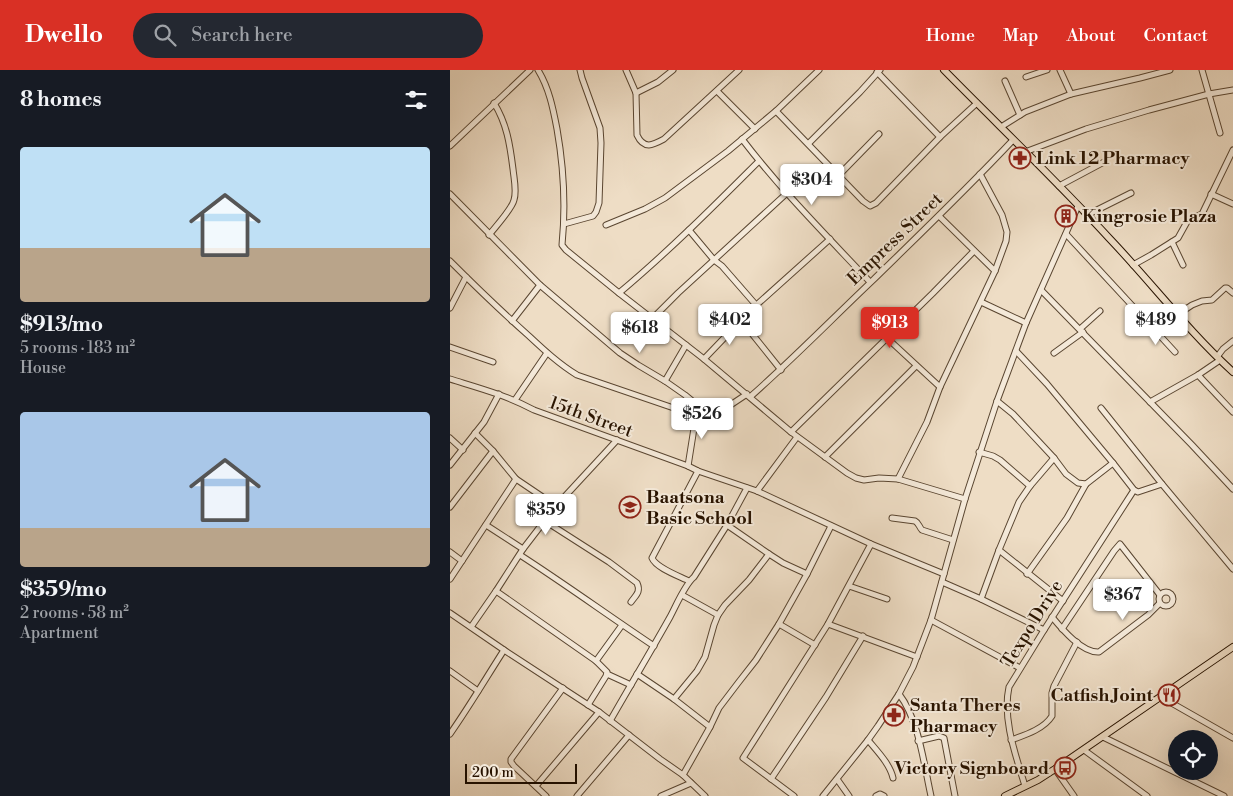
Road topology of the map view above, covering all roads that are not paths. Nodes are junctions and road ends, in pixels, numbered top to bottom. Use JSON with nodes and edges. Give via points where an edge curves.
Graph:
{"nodes":[{"id":1,"x":530,"y":70,"type":"edge"},
{"id":2,"x":538,"y":70,"type":"edge"},
{"id":3,"x":580,"y":70,"type":"edge"},
{"id":4,"x":626,"y":70,"type":"edge"},
{"id":5,"x":673,"y":70,"type":"edge"},
{"id":6,"x":739,"y":70,"type":"edge"},
{"id":7,"x":818,"y":70,"type":"edge"},
{"id":8,"x":945,"y":70,"type":"edge"},
{"id":9,"x":1047,"y":70,"type":"edge"},
{"id":10,"x":1060,"y":70,"type":"edge"},
{"id":11,"x":1170,"y":70,"type":"edge"},
{"id":12,"x":1202,"y":70,"type":"edge"},
{"id":13,"x":879,"y":71,"type":"edge"},
{"id":14,"x":1026,"y":76,"type":"dead end"},
{"id":15,"x":1006,"y":81,"type":"dead end"},
{"id":16,"x":1233,"y":90,"type":"edge"},
{"id":17,"x":718,"y":91,"type":"junction"},
{"id":18,"x":636,"y":93,"type":"junction"},
{"id":19,"x":1071,"y":94,"type":"junction"},
{"id":20,"x":1209,"y":94,"type":"junction"},
{"id":21,"x":494,"y":103,"type":"junction"},
{"id":22,"x":976,"y":103,"type":"junction"},
{"id":23,"x":776,"y":111,"type":"junction"},
{"id":24,"x":1020,"y":115,"type":"junction"},
{"id":25,"x":1001,"y":127,"type":"junction"},
{"id":26,"x":755,"y":129,"type":"junction"},
{"id":27,"x":1220,"y":133,"type":"dead end"},
{"id":28,"x":880,"y":134,"type":"dead end"},
{"id":29,"x":940,"y":137,"type":"junction"},
{"id":30,"x":742,"y":139,"type":"junction"},
{"id":31,"x":1014,"y":140,"type":"junction"},
{"id":32,"x":809,"y":143,"type":"junction"},
{"id":33,"x":450,"y":146,"type":"edge"},
{"id":34,"x":1233,"y":150,"type":"edge"},
{"id":35,"x":1025,"y":152,"type":"junction"},
{"id":36,"x":759,"y":161,"type":"junction"},
{"id":37,"x":1104,"y":162,"type":"dead end"},
{"id":38,"x":980,"y":174,"type":"junction"},
{"id":39,"x":839,"y":175,"type":"junction"},
{"id":40,"x":1059,"y":186,"type":"junction"},
{"id":41,"x":1131,"y":192,"type":"dead end"},
{"id":42,"x":787,"y":193,"type":"junction"},
{"id":43,"x":450,"y":194,"type":"edge"},
{"id":44,"x":1211,"y":194,"type":"junction"},
{"id":45,"x":1233,"y":204,"type":"edge"},
{"id":46,"x":1078,"y":206,"type":"junction"},
{"id":47,"x":1087,"y":215,"type":"junction"},
{"id":48,"x":939,"y":216,"type":"junction"},
{"id":49,"x":564,"y":224,"type":"junction"},
{"id":50,"x":606,"y":225,"type":"dead end"},
{"id":51,"x":689,"y":230,"type":"junction"},
{"id":52,"x":489,"y":234,"type":"junction"},
{"id":53,"x":1066,"y":234,"type":"junction"},
{"id":54,"x":830,"y":239,"type":"junction"},
{"id":55,"x":1172,"y":242,"type":"junction"},
{"id":56,"x":974,"y":251,"type":"junction"},
{"id":57,"x":714,"y":260,"type":"junction"},
{"id":58,"x":450,"y":262,"type":"edge"},
{"id":59,"x":1133,"y":265,"type":"junction"},
{"id":60,"x":1184,"y":265,"type":"dead end"},
{"id":61,"x":995,"y":271,"type":"junction"},
{"id":62,"x":466,"y":277,"type":"junction"},
{"id":63,"x":870,"y":282,"type":"junction"},
{"id":64,"x":540,"y":285,"type":"junction"},
{"id":65,"x":1041,"y":290,"type":"junction"},
{"id":66,"x":618,"y":293,"type":"junction"},
{"id":67,"x":1233,"y":293,"type":"edge"},
{"id":68,"x":981,"y":302,"type":"junction"},
{"id":69,"x":756,"y":305,"type":"junction"},
{"id":70,"x":450,"y":308,"type":"edge"},
{"id":71,"x":1100,"y":312,"type":"dead end"},
{"id":72,"x":1175,"y":313,"type":"junction"},
{"id":73,"x":652,"y":318,"type":"junction"},
{"id":74,"x":741,"y":320,"type":"junction"},
{"id":75,"x":512,"y":321,"type":"junction"},
{"id":76,"x":1026,"y":323,"type":"junction"},
{"id":77,"x":1153,"y":327,"type":"junction"},
{"id":78,"x":1081,"y":331,"type":"junction"},
{"id":79,"x":633,"y":338,"type":"dead end"},
{"id":80,"x":887,"y":338,"type":"junction"},
{"id":81,"x":1233,"y":341,"type":"edge"},
{"id":82,"x":686,"y":345,"type":"junction"},
{"id":83,"x":450,"y":346,"type":"edge"},
{"id":84,"x":1016,"y":351,"type":"junction"},
{"id":85,"x":1175,"y":352,"type":"dead end"},
{"id":86,"x":547,"y":353,"type":"junction"},
{"id":87,"x":1054,"y":353,"type":"dead end"},
{"id":88,"x":704,"y":359,"type":"junction"},
{"id":89,"x":1218,"y":359,"type":"junction"},
{"id":90,"x":493,"y":362,"type":"dead end"},
{"id":91,"x":916,"y":366,"type":"junction"},
{"id":92,"x":781,"y":370,"type":"junction"},
{"id":93,"x":1233,"y":372,"type":"edge"},
{"id":94,"x":1198,"y":375,"type":"junction"},
{"id":95,"x":450,"y":379,"type":"edge"},
{"id":96,"x":665,"y":381,"type":"junction"},
{"id":97,"x":940,"y":387,"type":"junction"},
{"id":98,"x":499,"y":394,"type":"junction"},
{"id":99,"x":748,"y":395,"type":"junction"},
{"id":100,"x":515,"y":400,"type":"junction"},
{"id":101,"x":997,"y":401,"type":"junction"},
{"id":102,"x":1150,"y":402,"type":"junction"},
{"id":103,"x":702,"y":408,"type":"junction"},
{"id":104,"x":1101,"y":408,"type":"dead end"},
{"id":105,"x":1233,"y":412,"type":"edge"},
{"id":106,"x":697,"y":416,"type":"junction"},
{"id":107,"x":791,"y":432,"type":"junction"},
{"id":108,"x":476,"y":433,"type":"junction"},
{"id":109,"x":797,"y":437,"type":"junction"},
{"id":110,"x":450,"y":438,"type":"edge"},
{"id":111,"x":617,"y":440,"type":"junction"},
{"id":112,"x":463,"y":450,"type":"junction"},
{"id":113,"x":493,"y":451,"type":"junction"},
{"id":114,"x":980,"y":452,"type":"junction"},
{"id":115,"x":825,"y":457,"type":"junction"},
{"id":116,"x":1054,"y":458,"type":"junction"},
{"id":117,"x":1113,"y":463,"type":"junction"},
{"id":118,"x":450,"y":465,"type":"edge"},
{"id":119,"x":688,"y":466,"type":"junction"},
{"id":120,"x":698,"y":471,"type":"junction"},
{"id":121,"x":516,"y":479,"type":"junction"},
{"id":122,"x":898,"y":479,"type":"junction"},
{"id":123,"x":1086,"y":484,"type":"junction"},
{"id":124,"x":1162,"y":484,"type":"junction"},
{"id":125,"x":1030,"y":486,"type":"junction"},
{"id":126,"x":747,"y":488,"type":"junction"},
{"id":127,"x":1233,"y":489,"type":"edge"},
{"id":128,"x":1134,"y":490,"type":"junction"},
{"id":129,"x":756,"y":491,"type":"junction"},
{"id":130,"x":965,"y":499,"type":"junction"},
{"id":131,"x":556,"y":506,"type":"junction"},
{"id":132,"x":450,"y":507,"type":"edge"},
{"id":133,"x":892,"y":518,"type":"dead end"},
{"id":134,"x":545,"y":521,"type":"junction"},
{"id":135,"x":486,"y":525,"type":"junction"},
{"id":136,"x":727,"y":525,"type":"junction"},
{"id":137,"x":831,"y":526,"type":"junction"},
{"id":138,"x":953,"y":540,"type":"junction"},
{"id":139,"x":871,"y":544,"type":"junction"},
{"id":140,"x":998,"y":550,"type":"junction"},
{"id":141,"x":450,"y":552,"type":"edge"},
{"id":142,"x":521,"y":552,"type":"junction"},
{"id":143,"x":769,"y":554,"type":"junction"},
{"id":144,"x":462,"y":561,"type":"junction"},
{"id":145,"x":1233,"y":569,"type":"edge"},
{"id":146,"x":807,"y":574,"type":"junction"},
{"id":147,"x":944,"y":574,"type":"junction"},
{"id":148,"x":1027,"y":574,"type":"junction"},
{"id":149,"x":450,"y":580,"type":"edge"},
{"id":150,"x":689,"y":581,"type":"junction"},
{"id":151,"x":942,"y":582,"type":"junction"},
{"id":152,"x":849,"y":586,"type":"junction"},
{"id":153,"x":496,"y":591,"type":"junction"},
{"id":154,"x":682,"y":595,"type":"junction"},
{"id":155,"x":1160,"y":595,"type":"junction"},
{"id":156,"x":981,"y":598,"type":"junction"},
{"id":157,"x":887,"y":599,"type":"dead end"},
{"id":158,"x":1063,"y":601,"type":"junction"},
{"id":159,"x":631,"y":602,"type":"dead end"},
{"id":160,"x":1160,"y":603,"type":"junction"},
{"id":161,"x":450,"y":613,"type":"edge"},
{"id":162,"x":718,"y":614,"type":"junction"},
{"id":163,"x":1052,"y":617,"type":"junction"},
{"id":164,"x":931,"y":620,"type":"junction"},
{"id":165,"x":622,"y":624,"type":"junction"},
{"id":166,"x":779,"y":624,"type":"junction"},
{"id":167,"x":828,"y":624,"type":"junction"},
{"id":168,"x":471,"y":627,"type":"junction"},
{"id":169,"x":1062,"y":629,"type":"junction"},
{"id":170,"x":1044,"y":630,"type":"junction"},
{"id":171,"x":863,"y":636,"type":"junction"},
{"id":172,"x":1077,"y":642,"type":"junction"},
{"id":173,"x":815,"y":644,"type":"junction"},
{"id":174,"x":654,"y":646,"type":"junction"},
{"id":175,"x":1233,"y":647,"type":"edge"},
{"id":176,"x":504,"y":650,"type":"junction"},
{"id":177,"x":917,"y":657,"type":"junction"},
{"id":178,"x":596,"y":661,"type":"junction"},
{"id":179,"x":1020,"y":668,"type":"junction"},
{"id":180,"x":450,"y":671,"type":"edge"},
{"id":181,"x":606,"y":674,"type":"junction"},
{"id":182,"x":637,"y":674,"type":"junction"},
{"id":183,"x":631,"y":685,"type":"junction"},
{"id":184,"x":563,"y":688,"type":"junction"},
{"id":185,"x":478,"y":691,"type":"junction"},
{"id":186,"x":899,"y":694,"type":"junction"},
{"id":187,"x":1161,"y":697,"type":"junction"},
{"id":188,"x":674,"y":699,"type":"junction"},
{"id":189,"x":588,"y":705,"type":"junction"},
{"id":190,"x":599,"y":712,"type":"junction"},
{"id":191,"x":610,"y":721,"type":"junction"},
{"id":192,"x":710,"y":728,"type":"junction"},
{"id":193,"x":450,"y":734,"type":"edge"},
{"id":194,"x":629,"y":735,"type":"junction"},
{"id":195,"x":1103,"y":737,"type":"junction"},
{"id":196,"x":1233,"y":738,"type":"edge"},
{"id":197,"x":868,"y":740,"type":"junction"},
{"id":198,"x":1011,"y":740,"type":"junction"},
{"id":199,"x":918,"y":741,"type":"junction"},
{"id":200,"x":1084,"y":750,"type":"junction"},
{"id":201,"x":1055,"y":769,"type":"junction"},
{"id":202,"x":683,"y":775,"type":"junction"},
{"id":203,"x":893,"y":778,"type":"dead end"},
{"id":204,"x":772,"y":779,"type":"junction"},
{"id":205,"x":836,"y":779,"type":"junction"},
{"id":206,"x":691,"y":783,"type":"junction"},
{"id":207,"x":536,"y":786,"type":"junction"},
{"id":208,"x":1025,"y":786,"type":"junction"},
{"id":209,"x":546,"y":796,"type":"edge"},
{"id":210,"x":577,"y":796,"type":"edge"},
{"id":211,"x":661,"y":796,"type":"edge"},
{"id":212,"x":705,"y":796,"type":"edge"},
{"id":213,"x":794,"y":796,"type":"edge"},
{"id":214,"x":823,"y":796,"type":"edge"},
{"id":215,"x":849,"y":796,"type":"edge"},
{"id":216,"x":876,"y":796,"type":"edge"},
{"id":217,"x":884,"y":796,"type":"edge"},
{"id":218,"x":931,"y":796,"type":"edge"},
{"id":219,"x":955,"y":796,"type":"edge"},
{"id":220,"x":1005,"y":796,"type":"edge"},
{"id":221,"x":1074,"y":796,"type":"edge"},
{"id":222,"x":1147,"y":796,"type":"edge"},
{"id":223,"x":1224,"y":796,"type":"edge"}],
"edges":[{"from":1,"to":21,"type":"street"},
{"from":2,"to":49,"type":"street","via":[[548,91],[561,150]]},
{"from":3,"to":49,"type":"street","via":[[600,128],[599,204],[593,216]]},
{"from":4,"to":18,"type":"street"},
{"from":5,"to":18,"type":"street"},
{"from":6,"to":17,"type":"street"},
{"from":7,"to":23,"type":"street"},
{"from":8,"to":22,"type":"main road"},
{"from":9,"to":14,"type":"street"},
{"from":10,"to":19,"type":"street"},
{"from":11,"to":19,"type":"street"},
{"from":12,"to":20,"type":"street"},
{"from":13,"to":29,"type":"street"},
{"from":13,"to":32,"type":"street"},
{"from":15,"to":24,"type":"street"},
{"from":16,"to":20,"type":"street"},
{"from":17,"to":18,"type":"street","via":[[664,139],[652,145],[637,136]]},
{"from":17,"to":26,"type":"street"},
{"from":19,"to":24,"type":"street"},
{"from":20,"to":27,"type":"street"},
{"from":20,"to":35,"type":"street","via":[[1086,129]]},
{"from":21,"to":33,"type":"street"},
{"from":21,"to":52,"type":"street","via":[[509,138],[515,191],[511,207]]},
{"from":22,"to":25,"type":"main road"},
{"from":22,"to":29,"type":"street"},
{"from":23,"to":26,"type":"street"},
{"from":23,"to":32,"type":"street"},
{"from":24,"to":25,"type":"street"},
{"from":25,"to":31,"type":"main road"},
{"from":26,"to":30,"type":"street"},
{"from":28,"to":39,"type":"street"},
{"from":29,"to":39,"type":"street","via":[[874,205],[867,204]]},
{"from":30,"to":36,"type":"street"},
{"from":30,"to":50,"type":"street","via":[[665,198]]},
{"from":31,"to":35,"type":"main road"},
{"from":31,"to":38,"type":"street","name":"Empress Street"},
{"from":32,"to":39,"type":"street"},
{"from":34,"to":44,"type":"street"},
{"from":35,"to":40,"type":"main road"},
{"from":36,"to":42,"type":"street"},
{"from":36,"to":51,"type":"street"},
{"from":37,"to":40,"type":"street"},
{"from":38,"to":48,"type":"street","name":"Empress Street"},
{"from":38,"to":61,"type":"street","via":[[1002,215],[1007,232]]},
{"from":40,"to":46,"type":"main road"},
{"from":41,"to":47,"type":"street"},
{"from":42,"to":54,"type":"street"},
{"from":42,"to":57,"type":"street"},
{"from":43,"to":52,"type":"street"},
{"from":44,"to":45,"type":"street"},
{"from":44,"to":55,"type":"street","via":[[1202,214],[1188,220]]},
{"from":46,"to":47,"type":"main road"},
{"from":46,"to":53,"type":"street"},
{"from":47,"to":59,"type":"main road"},
{"from":48,"to":56,"type":"street"},
{"from":48,"to":63,"type":"street","name":"Empress Street"},
{"from":49,"to":66,"type":"street","via":[[562,245]]},
{"from":51,"to":57,"type":"street"},
{"from":51,"to":66,"type":"street"},
{"from":52,"to":64,"type":"street"},
{"from":53,"to":65,"type":"street"},
{"from":53,"to":77,"type":"street"},
{"from":54,"to":63,"type":"street"},
{"from":54,"to":69,"type":"street"},
{"from":55,"to":59,"type":"street"},
{"from":55,"to":60,"type":"street"},
{"from":56,"to":61,"type":"street"},
{"from":56,"to":80,"type":"street"},
{"from":57,"to":69,"type":"street"},
{"from":57,"to":73,"type":"street"},
{"from":58,"to":62,"type":"street"},
{"from":59,"to":72,"type":"main road"},
{"from":61,"to":68,"type":"street"},
{"from":62,"to":70,"type":"street"},
{"from":62,"to":75,"type":"street"},
{"from":63,"to":92,"type":"street","name":"Empress Street"},
{"from":64,"to":75,"type":"street"},
{"from":64,"to":96,"type":"street","via":[[620,352]]},
{"from":65,"to":76,"type":"street"},
{"from":65,"to":78,"type":"street"},
{"from":66,"to":73,"type":"street"},
{"from":67,"to":72,"type":"street","via":[[1226,288],[1212,300]]},
{"from":68,"to":76,"type":"street"},
{"from":68,"to":97,"type":"street"},
{"from":69,"to":74,"type":"street"},
{"from":71,"to":78,"type":"street"},
{"from":72,"to":77,"type":"street"},
{"from":72,"to":89,"type":"main road"},
{"from":73,"to":79,"type":"street"},
{"from":73,"to":82,"type":"street"},
{"from":74,"to":88,"type":"street"},
{"from":74,"to":92,"type":"street"},
{"from":75,"to":86,"type":"street"},
{"from":76,"to":84,"type":"street"},
{"from":77,"to":85,"type":"street"},
{"from":78,"to":87,"type":"street"},
{"from":78,"to":102,"type":"street"},
{"from":80,"to":91,"type":"street"},
{"from":80,"to":107,"type":"street"},
{"from":81,"to":89,"type":"street","via":[[1223,349]]},
{"from":82,"to":88,"type":"street"},
{"from":82,"to":96,"type":"street"},
{"from":83,"to":90,"type":"street"},
{"from":84,"to":101,"type":"street"},
{"from":84,"to":117,"type":"street"},
{"from":86,"to":100,"type":"street"},
{"from":86,"to":106,"type":"street","via":[[577,374]]},
{"from":88,"to":99,"type":"street"},
{"from":89,"to":93,"type":"main road"},
{"from":89,"to":94,"type":"street"},
{"from":91,"to":97,"type":"street"},
{"from":91,"to":115,"type":"street"},
{"from":92,"to":99,"type":"street","name":"Empress Street"},
{"from":94,"to":102,"type":"street"},
{"from":94,"to":105,"type":"street"},
{"from":95,"to":98,"type":"street","name":"15th Street"},
{"from":96,"to":103,"type":"street"},
{"from":97,"to":122,"type":"street","via":[[927,422]]},
{"from":98,"to":100,"type":"street","name":"15th Street"},
{"from":98,"to":108,"type":"street"},
{"from":99,"to":103,"type":"street","name":"Empress Street","via":[[720,412],[711,413]]},
{"from":99,"to":107,"type":"street"},
{"from":100,"to":111,"type":"street","name":"15th Street"},
{"from":101,"to":114,"type":"street"},
{"from":101,"to":116,"type":"street"},
{"from":102,"to":127,"type":"street"},
{"from":103,"to":106,"type":"street"},
{"from":104,"to":124,"type":"street"},
{"from":106,"to":119,"type":"street"},
{"from":107,"to":109,"type":"street"},
{"from":108,"to":112,"type":"street"},
{"from":108,"to":113,"type":"street"},
{"from":109,"to":115,"type":"street"},
{"from":109,"to":129,"type":"street"},
{"from":110,"to":112,"type":"street"},
{"from":111,"to":119,"type":"street","name":"15th Street"},
{"from":111,"to":131,"type":"street"},
{"from":112,"to":118,"type":"street"},
{"from":113,"to":121,"type":"street"},
{"from":113,"to":132,"type":"street"},
{"from":114,"to":125,"type":"street","via":[[1000,460]]},
{"from":114,"to":130,"type":"street"},
{"from":115,"to":122,"type":"street","via":[[856,478]]},
{"from":116,"to":123,"type":"street","via":[[1073,480]]},
{"from":116,"to":125,"type":"street"},
{"from":117,"to":123,"type":"street"},
{"from":117,"to":128,"type":"street"},
{"from":119,"to":120,"type":"street","name":"15th Street"},
{"from":120,"to":126,"type":"street","name":"15th Street"},
{"from":120,"to":150,"type":"street","via":[[652,558],[660,567]]},
{"from":121,"to":131,"type":"street"},
{"from":121,"to":135,"type":"street"},
{"from":122,"to":130,"type":"street"},
{"from":123,"to":148,"type":"street","via":[[1068,518]]},
{"from":124,"to":128,"type":"street"},
{"from":124,"to":145,"type":"street"},
{"from":125,"to":140,"type":"street","via":[[1019,502]]},
{"from":126,"to":129,"type":"street","name":"15th Street"},
{"from":126,"to":136,"type":"street"},
{"from":128,"to":158,"type":"street","name":"Texpo Drive"},
{"from":129,"to":137,"type":"street","name":"15th Street"},
{"from":130,"to":138,"type":"street"},
{"from":131,"to":134,"type":"street"},
{"from":133,"to":138,"type":"street","via":[[915,521],[922,530]]},
{"from":134,"to":142,"type":"street"},
{"from":134,"to":159,"type":"street","via":[[637,583],[639,592]]},
{"from":135,"to":142,"type":"street"},
{"from":135,"to":144,"type":"street"},
{"from":136,"to":143,"type":"street"},
{"from":136,"to":150,"type":"street"},
{"from":137,"to":139,"type":"street","name":"15th Street"},
{"from":137,"to":146,"type":"street"},
{"from":138,"to":147,"type":"street"},
{"from":139,"to":147,"type":"street","name":"15th Street"},
{"from":139,"to":152,"type":"street"},
{"from":140,"to":148,"type":"street"},
{"from":140,"to":156,"type":"street"},
{"from":141,"to":144,"type":"street"},
{"from":142,"to":153,"type":"street"},
{"from":142,"to":165,"type":"street"},
{"from":143,"to":146,"type":"street"},
{"from":143,"to":162,"type":"street"},
{"from":144,"to":149,"type":"street"},
{"from":146,"to":166,"type":"street"},
{"from":147,"to":151,"type":"street"},
{"from":148,"to":158,"type":"street"},
{"from":150,"to":154,"type":"street"},
{"from":151,"to":156,"type":"street"},
{"from":151,"to":164,"type":"street"},
{"from":152,"to":157,"type":"street"},
{"from":152,"to":167,"type":"street"},
{"from":153,"to":168,"type":"street"},
{"from":153,"to":178,"type":"street"},
{"from":154,"to":162,"type":"street"},
{"from":154,"to":174,"type":"street"},
{"from":155,"to":160,"type":"street"},
{"from":155,"to":160,"type":"street","via":[[1170,594],[1172,602],[1165,606]]},
{"from":155,"to":169,"type":"street","via":[[1120,544]]},
{"from":156,"to":170,"type":"street"},
{"from":158,"to":163,"type":"street","name":"Texpo Drive"},
{"from":160,"to":172,"type":"street","via":[[1099,652]]},
{"from":161,"to":168,"type":"street"},
{"from":162,"to":188,"type":"street","via":[[705,656]]},
{"from":163,"to":169,"type":"street"},
{"from":163,"to":170,"type":"street","name":"Texpo Drive"},
{"from":164,"to":177,"type":"street"},
{"from":164,"to":179,"type":"street"},
{"from":165,"to":174,"type":"street"},
{"from":165,"to":178,"type":"street"},
{"from":166,"to":173,"type":"street"},
{"from":166,"to":192,"type":"street","via":[[719,708]]},
{"from":167,"to":171,"type":"street"},
{"from":167,"to":173,"type":"street"},
{"from":168,"to":176,"type":"street"},
{"from":169,"to":172,"type":"street"},
{"from":170,"to":179,"type":"street","name":"Texpo Drive"},
{"from":171,"to":177,"type":"street"},
{"from":171,"to":204,"type":"street"},
{"from":172,"to":198,"type":"street","via":[[1054,686],[1050,719],[1035,730]]},
{"from":173,"to":204,"type":"street","via":[[743,758]]},
{"from":174,"to":182,"type":"street"},
{"from":175,"to":187,"type":"main road"},
{"from":176,"to":184,"type":"street"},
{"from":176,"to":185,"type":"street"},
{"from":177,"to":186,"type":"street"},
{"from":178,"to":181,"type":"street"},
{"from":179,"to":198,"type":"street","name":"Texpo Drive","via":[[1008,694]]},
{"from":180,"to":185,"type":"street"},
{"from":181,"to":183,"type":"street"},
{"from":181,"to":189,"type":"street"},
{"from":182,"to":183,"type":"street"},
{"from":182,"to":188,"type":"street"},
{"from":183,"to":191,"type":"street"},
{"from":184,"to":189,"type":"street"},
{"from":184,"to":207,"type":"street","via":[[511,759],[514,766]]},
{"from":185,"to":193,"type":"street"},
{"from":186,"to":197,"type":"street"},
{"from":186,"to":199,"type":"street","via":[[910,712]]},
{"from":187,"to":195,"type":"main road"},
{"from":187,"to":196,"type":"street"},
{"from":188,"to":192,"type":"street"},
{"from":189,"to":190,"type":"street"},
{"from":190,"to":191,"type":"street"},
{"from":190,"to":207,"type":"street"},
{"from":191,"to":194,"type":"street"},
{"from":192,"to":202,"type":"street"},
{"from":194,"to":202,"type":"street"},
{"from":194,"to":210,"type":"street"},
{"from":195,"to":200,"type":"main road"},
{"from":195,"to":223,"type":"street"},
{"from":197,"to":203,"type":"street"},
{"from":197,"to":205,"type":"street"},
{"from":198,"to":208,"type":"street","name":"Texpo Drive"},
{"from":199,"to":218,"type":"street"},
{"from":199,"to":219,"type":"street","via":[[939,736],[944,738]]},
{"from":200,"to":201,"type":"main road"},
{"from":200,"to":222,"type":"street"},
{"from":201,"to":208,"type":"main road"},
{"from":201,"to":221,"type":"street"},
{"from":202,"to":206,"type":"street"},
{"from":204,"to":213,"type":"street"},
{"from":205,"to":214,"type":"street"},
{"from":205,"to":215,"type":"street"},
{"from":206,"to":211,"type":"street"},
{"from":206,"to":212,"type":"street"},
{"from":207,"to":209,"type":"street"},
{"from":208,"to":220,"type":"main road"},
{"from":216,"to":217,"type":"street"}]}
